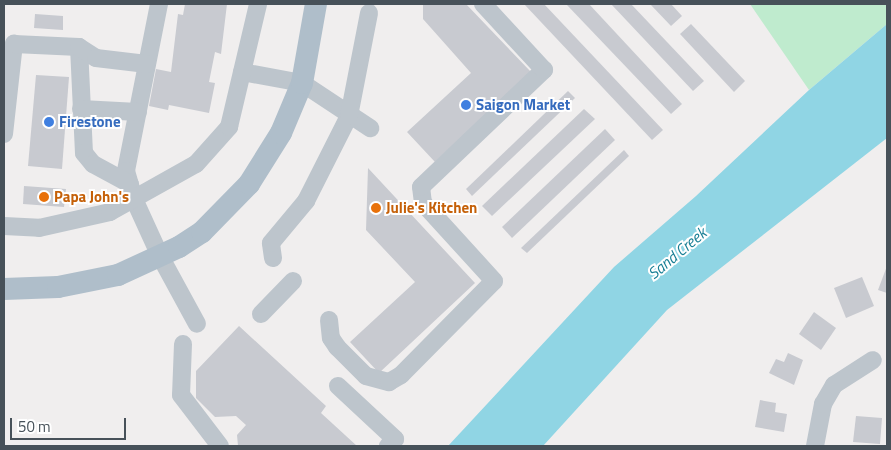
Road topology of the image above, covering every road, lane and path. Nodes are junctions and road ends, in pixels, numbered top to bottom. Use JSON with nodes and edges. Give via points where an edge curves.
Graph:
{"nodes":[{"id":1,"x":159,"y":4,"type":"edge"},
{"id":2,"x":258,"y":4,"type":"edge"},
{"id":3,"x":316,"y":4,"type":"edge"},
{"id":4,"x":483,"y":4,"type":"edge"},
{"id":5,"x":369,"y":13,"type":"dead end"},
{"id":6,"x":79,"y":47,"type":"junction"},
{"id":7,"x":147,"y":64,"type":"junction"},
{"id":8,"x":242,"y":72,"type":"junction"},
{"id":9,"x":302,"y":83,"type":"junction"},
{"id":10,"x":82,"y":109,"type":"junction"},
{"id":11,"x":138,"y":112,"type":"junction"},
{"id":12,"x":349,"y":116,"type":"junction"},
{"id":13,"x":370,"y":128,"type":"dead end"},
{"id":14,"x":4,"y":134,"type":"edge"},
{"id":15,"x":132,"y":192,"type":"junction"},
{"id":16,"x":4,"y":226,"type":"edge"},
{"id":17,"x":160,"y":256,"type":"junction"},
{"id":18,"x":273,"y":258,"type":"dead end"},
{"id":19,"x":293,"y":281,"type":"dead end"},
{"id":20,"x":4,"y":289,"type":"edge"},
{"id":21,"x":260,"y":314,"type":"dead end"},
{"id":22,"x":329,"y":320,"type":"dead end"},
{"id":23,"x":197,"y":324,"type":"dead end"},
{"id":24,"x":183,"y":344,"type":"dead end"},
{"id":25,"x":873,"y":360,"type":"dead end"},
{"id":26,"x":338,"y":386,"type":"dead end"},
{"id":27,"x":220,"y":446,"type":"edge"},
{"id":28,"x":388,"y":446,"type":"edge"},
{"id":29,"x":815,"y":446,"type":"edge"}],
"edges":[{"from":1,"to":7,"type":"street"},
{"from":2,"to":8,"type":"street"},
{"from":3,"to":9,"type":"main road"},
{"from":4,"to":22,"type":"street","via":[[544,70],[421,187],[423,204],[494,281],[402,375],[389,382],[366,376],[337,348],[331,338]]},
{"from":5,"to":12,"type":"street"},
{"from":6,"to":7,"type":"street","via":[[96,58]]},
{"from":6,"to":10,"type":"street"},
{"from":6,"to":14,"type":"street","via":[[14,44]]},
{"from":7,"to":11,"type":"street"},
{"from":8,"to":9,"type":"street"},
{"from":8,"to":15,"type":"street","via":[[230,127],[196,164]]},
{"from":9,"to":12,"type":"street"},
{"from":9,"to":17,"type":"main road","via":[[281,133],[249,184],[202,232]]},
{"from":10,"to":11,"type":"street"},
{"from":10,"to":15,"type":"street","via":[[84,153],[93,164]]},
{"from":11,"to":15,"type":"street","via":[[126,171]]},
{"from":12,"to":13,"type":"street"},
{"from":12,"to":18,"type":"street","via":[[306,201],[271,243]]},
{"from":15,"to":16,"type":"street","via":[[110,212],[77,222],[39,228]]},
{"from":15,"to":17,"type":"street"},
{"from":17,"to":20,"type":"main road","via":[[118,276],[87,283]]},
{"from":17,"to":23,"type":"street"},
{"from":19,"to":21,"type":"street"},
{"from":24,"to":27,"type":"street","via":[[181,395]]},
{"from":25,"to":29,"type":"street","via":[[834,385],[824,404]]},
{"from":26,"to":28,"type":"street","via":[[395,439]]}]}
